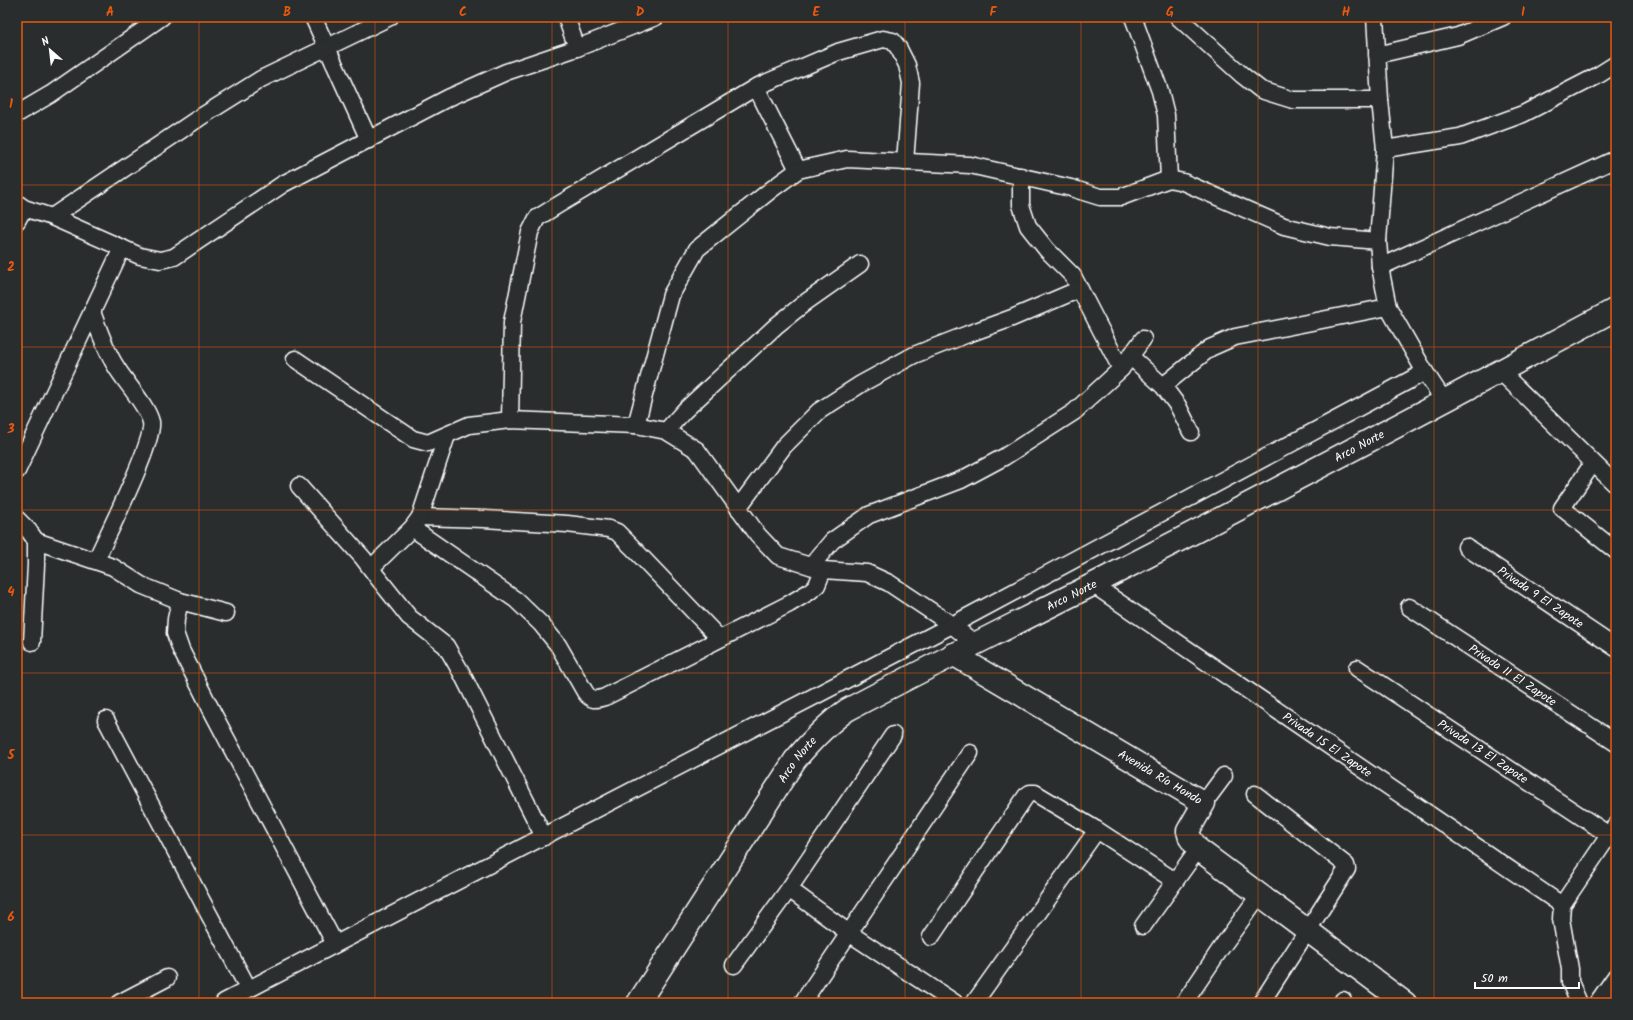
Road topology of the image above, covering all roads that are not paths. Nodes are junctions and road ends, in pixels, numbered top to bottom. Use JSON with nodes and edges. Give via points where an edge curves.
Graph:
{"nodes":[{"id":1,"x":162,"y":17,"type":"edge"},
{"id":2,"x":313,"y":17,"type":"edge"},
{"id":3,"x":390,"y":17,"type":"edge"},
{"id":4,"x":566,"y":17,"type":"edge"},
{"id":5,"x":656,"y":17,"type":"edge"},
{"id":6,"x":1132,"y":17,"type":"edge"},
{"id":7,"x":1178,"y":17,"type":"edge"},
{"id":8,"x":1375,"y":17,"type":"edge"},
{"id":9,"x":1503,"y":17,"type":"edge"},
{"id":10,"x":327,"y":47,"type":"junction"},
{"id":11,"x":577,"y":48,"type":"junction"},
{"id":12,"x":1377,"y":55,"type":"junction"},
{"id":13,"x":1616,"y":64,"type":"edge"},
{"id":14,"x":756,"y":87,"type":"junction"},
{"id":15,"x":1380,"y":100,"type":"junction"},
{"id":16,"x":17,"y":114,"type":"edge"},
{"id":17,"x":369,"y":140,"type":"junction"},
{"id":18,"x":1385,"y":149,"type":"junction"},
{"id":19,"x":1616,"y":159,"type":"edge"},
{"id":20,"x":906,"y":162,"type":"junction"},
{"id":21,"x":798,"y":170,"type":"junction"},
{"id":22,"x":1021,"y":176,"type":"junction"},
{"id":23,"x":1169,"y":179,"type":"junction"},
{"id":24,"x":19,"y":211,"type":"edge"},
{"id":25,"x":52,"y":217,"type":"junction"},
{"id":26,"x":1378,"y":241,"type":"junction"},
{"id":27,"x":122,"y":248,"type":"junction"},
{"id":28,"x":860,"y":264,"type":"dead end"},
{"id":29,"x":1380,"y":267,"type":"junction"},
{"id":30,"x":1080,"y":289,"type":"junction"},
{"id":31,"x":1388,"y":307,"type":"junction"},
{"id":32,"x":1616,"y":309,"type":"edge"},
{"id":33,"x":92,"y":312,"type":"junction"},
{"id":34,"x":1144,"y":339,"type":"dead end"},
{"id":35,"x":1130,"y":356,"type":"junction"},
{"id":36,"x":295,"y":359,"type":"dead end"},
{"id":37,"x":1121,"y":369,"type":"junction"},
{"id":38,"x":1500,"y":371,"type":"junction"},
{"id":39,"x":1425,"y":372,"type":"junction"},
{"id":40,"x":1163,"y":386,"type":"junction"},
{"id":41,"x":1444,"y":401,"type":"junction"},
{"id":42,"x":510,"y":420,"type":"junction"},
{"id":43,"x":636,"y":425,"type":"junction"},
{"id":44,"x":666,"y":431,"type":"junction"},
{"id":45,"x":1191,"y":432,"type":"dead end"},
{"id":46,"x":447,"y":435,"type":"junction"},
{"id":47,"x":1593,"y":463,"type":"junction"},
{"id":48,"x":17,"y":471,"type":"edge"},
{"id":49,"x":1616,"y":485,"type":"edge"},
{"id":50,"x":299,"y":486,"type":"dead end"},
{"id":51,"x":738,"y":508,"type":"junction"},
{"id":52,"x":17,"y":519,"type":"edge"},
{"id":53,"x":416,"y":522,"type":"junction"},
{"id":54,"x":36,"y":541,"type":"junction"},
{"id":55,"x":1466,"y":547,"type":"dead end"},
{"id":56,"x":1616,"y":551,"type":"edge"},
{"id":57,"x":96,"y":560,"type":"junction"},
{"id":58,"x":371,"y":568,"type":"junction"},
{"id":59,"x":817,"y":568,"type":"junction"},
{"id":60,"x":1092,"y":584,"type":"junction"},
{"id":61,"x":180,"y":601,"type":"junction"},
{"id":62,"x":1409,"y":607,"type":"dead end"},
{"id":63,"x":226,"y":613,"type":"dead end"},
{"id":64,"x":952,"y":625,"type":"junction"},
{"id":65,"x":719,"y":638,"type":"junction"},
{"id":66,"x":32,"y":642,"type":"dead end"},
{"id":67,"x":974,"y":643,"type":"junction"},
{"id":68,"x":1616,"y":648,"type":"edge"},
{"id":69,"x":953,"y":654,"type":"junction"},
{"id":70,"x":1357,"y":668,"type":"dead end"},
{"id":71,"x":106,"y":720,"type":"dead end"},
{"id":72,"x":892,"y":734,"type":"dead end"},
{"id":73,"x":1616,"y":743,"type":"edge"},
{"id":74,"x":970,"y":753,"type":"dead end"},
{"id":75,"x":1224,"y":776,"type":"dead end"},
{"id":76,"x":1256,"y":794,"type":"dead end"},
{"id":77,"x":1204,"y":803,"type":"junction"},
{"id":78,"x":1097,"y":830,"type":"junction"},
{"id":79,"x":1613,"y":830,"type":"edge"},
{"id":80,"x":544,"y":837,"type":"junction"},
{"id":81,"x":1198,"y":849,"type":"junction"},
{"id":82,"x":1175,"y":882,"type":"junction"},
{"id":83,"x":789,"y":889,"type":"junction"},
{"id":84,"x":1260,"y":894,"type":"junction"},
{"id":85,"x":1561,"y":912,"type":"junction"},
{"id":86,"x":1143,"y":926,"type":"dead end"},
{"id":87,"x":1308,"y":931,"type":"junction"},
{"id":88,"x":849,"y":933,"type":"junction"},
{"id":89,"x":931,"y":937,"type":"dead end"},
{"id":90,"x":335,"y":944,"type":"junction"},
{"id":91,"x":734,"y":965,"type":"dead end"},
{"id":92,"x":1616,"y":976,"type":"edge"},
{"id":93,"x":167,"y":978,"type":"dead end"},
{"id":94,"x":248,"y":988,"type":"junction"},
{"id":95,"x":224,"y":1002,"type":"dead end"},
{"id":96,"x":119,"y":1003,"type":"edge"},
{"id":97,"x":638,"y":1003,"type":"edge"},
{"id":98,"x":802,"y":1003,"type":"edge"},
{"id":99,"x":955,"y":1003,"type":"edge"},
{"id":100,"x":974,"y":1003,"type":"edge"},
{"id":101,"x":1184,"y":1003,"type":"edge"},
{"id":102,"x":1261,"y":1003,"type":"edge"},
{"id":103,"x":1405,"y":1003,"type":"edge"},
{"id":104,"x":1579,"y":1003,"type":"edge"},
{"id":105,"x":1597,"y":1003,"type":"edge"}],
"edges":[{"from":1,"to":16,"type":"street","via":[[51,94]]},
{"from":2,"to":10,"type":"street"},
{"from":3,"to":10,"type":"street"},
{"from":4,"to":11,"type":"street"},
{"from":5,"to":11,"type":"street"},
{"from":6,"to":23,"type":"street","via":[[1160,90],[1166,115]]},
{"from":7,"to":15,"type":"street","via":[[1261,90],[1293,100]]},
{"from":8,"to":12,"type":"street"},
{"from":9,"to":12,"type":"street","via":[[1458,36]]},
{"from":10,"to":17,"type":"street"},
{"from":10,"to":25,"type":"street","via":[[260,79]]},
{"from":11,"to":17,"type":"street","via":[[506,72],[448,98]]},
{"from":12,"to":15,"type":"street"},
{"from":13,"to":18,"type":"street","via":[[1523,114],[1460,137]]},
{"from":14,"to":20,"type":"street","via":[[838,52],[884,39],[893,41],[907,65],[911,83]]},
{"from":14,"to":21,"type":"street"},
{"from":14,"to":42,"type":"street","via":[[537,218],[530,232],[512,322]]},
{"from":15,"to":18,"type":"street"},
{"from":17,"to":27,"type":"street","via":[[283,184],[174,257],[160,260],[140,256]]},
{"from":18,"to":26,"type":"street"},
{"from":19,"to":29,"type":"street"},
{"from":20,"to":21,"type":"street","via":[[847,159]]},
{"from":20,"to":22,"type":"street","via":[[970,165]]},
{"from":21,"to":43,"type":"street","via":[[697,249],[671,295]]},
{"from":22,"to":23,"type":"street","via":[[1100,197],[1121,197]]},
{"from":22,"to":30,"type":"street","via":[[1021,205],[1028,226],[1073,276]]},
{"from":23,"to":26,"type":"street","via":[[1183,182],[1284,226],[1330,237]]},
{"from":24,"to":25,"type":"street"},
{"from":25,"to":27,"type":"street"},
{"from":26,"to":29,"type":"street"},
{"from":27,"to":33,"type":"street"},
{"from":28,"to":44,"type":"street","via":[[777,324]]},
{"from":29,"to":31,"type":"street"},
{"from":30,"to":37,"type":"street"},
{"from":30,"to":51,"type":"street","via":[[914,355],[861,384],[819,411],[784,446]]},
{"from":31,"to":39,"type":"street"},
{"from":31,"to":40,"type":"street","via":[[1235,337],[1210,348]]},
{"from":32,"to":38,"type":"main road","name":"Arco Norte"},
{"from":33,"to":48,"type":"street"},
{"from":33,"to":57,"type":"street","via":[[114,365],[147,413],[151,423],[150,433],[133,479]]},
{"from":34,"to":35,"type":"street"},
{"from":35,"to":37,"type":"street"},
{"from":35,"to":40,"type":"street"},
{"from":36,"to":46,"type":"street","via":[[413,439],[428,443]]},
{"from":37,"to":59,"type":"street","via":[[1074,412],[1004,457],[961,480],[868,515],[832,541]]},
{"from":38,"to":41,"type":"main road","name":"Arco Norte"},
{"from":38,"to":47,"type":"street"},
{"from":39,"to":41,"type":"street"},
{"from":39,"to":64,"type":"street"},
{"from":40,"to":45,"type":"street","via":[[1178,406]]},
{"from":41,"to":60,"type":"main road","name":"Arco Norte"},
{"from":42,"to":43,"type":"street"},
{"from":42,"to":46,"type":"street","via":[[469,425]]},
{"from":43,"to":44,"type":"street"},
{"from":44,"to":51,"type":"street","via":[[697,450]]},
{"from":46,"to":53,"type":"street"},
{"from":47,"to":49,"type":"street"},
{"from":47,"to":56,"type":"street","via":[[1562,508]]},
{"from":50,"to":58,"type":"street"},
{"from":51,"to":59,"type":"street","via":[[778,556]]},
{"from":52,"to":54,"type":"street"},
{"from":53,"to":58,"type":"street"},
{"from":53,"to":65,"type":"street","via":[[484,519],[567,524],[617,532]]},
{"from":53,"to":65,"type":"street","via":[[516,600],[541,624],[558,645],[589,698],[595,700],[605,696]]},
{"from":54,"to":57,"type":"street"},
{"from":54,"to":66,"type":"street"},
{"from":55,"to":68,"type":"street","name":"Privada 9 El Zapote"},
{"from":57,"to":61,"type":"street","via":[[113,567],[141,585]]},
{"from":58,"to":80,"type":"street","via":[[409,617],[446,646]]},
{"from":59,"to":64,"type":"street","via":[[867,573],[888,583]]},
{"from":59,"to":65,"type":"street","via":[[817,585],[809,592]]},
{"from":60,"to":67,"type":"main road","name":"Arco Norte"},
{"from":60,"to":85,"type":"street","name":"Privada 15 El Zapote"},
{"from":61,"to":63,"type":"street"},
{"from":61,"to":90,"type":"street","via":[[175,633],[181,650]]},
{"from":62,"to":73,"type":"street","name":"Privada 11 El Zapote"},
{"from":64,"to":67,"type":"street"},
{"from":64,"to":80,"type":"street"},
{"from":67,"to":69,"type":"main road","name":"Arco Norte"},
{"from":69,"to":77,"type":"main road","name":"Avenida Río Hondo"},
{"from":69,"to":97,"type":"main road","name":"Arco Norte","via":[[847,710],[815,737],[795,760]]},
{"from":70,"to":79,"type":"street","name":"Privada 13 El Zapote"},
{"from":71,"to":94,"type":"street"},
{"from":72,"to":83,"type":"street"},
{"from":74,"to":88,"type":"street"},
{"from":75,"to":77,"type":"street"},
{"from":76,"to":87,"type":"street","via":[[1346,865],[1347,869]]},
{"from":77,"to":81,"type":"main road","name":"Avenida Río Hondo","via":[[1188,831]]},
{"from":78,"to":82,"type":"street"},
{"from":78,"to":89,"type":"street","via":[[1035,793],[1030,793]]},
{"from":78,"to":100,"type":"street"},
{"from":79,"to":85,"type":"street"},
{"from":80,"to":90,"type":"street"},
{"from":81,"to":82,"type":"street"},
{"from":81,"to":84,"type":"main road","name":"Avenida Río Hondo"},
{"from":82,"to":86,"type":"street"},
{"from":83,"to":88,"type":"street"},
{"from":83,"to":91,"type":"street"},
{"from":84,"to":87,"type":"main road","name":"Avenida Río Hondo"},
{"from":84,"to":101,"type":"street"},
{"from":85,"to":104,"type":"street","via":[[1570,982]]},
{"from":87,"to":102,"type":"street"},
{"from":87,"to":103,"type":"main road","name":"Avenida Río Hondo"},
{"from":88,"to":98,"type":"street"},
{"from":88,"to":99,"type":"street"},
{"from":90,"to":94,"type":"street"},
{"from":92,"to":105,"type":"street"},
{"from":93,"to":96,"type":"street"},
{"from":94,"to":95,"type":"street"}]}
